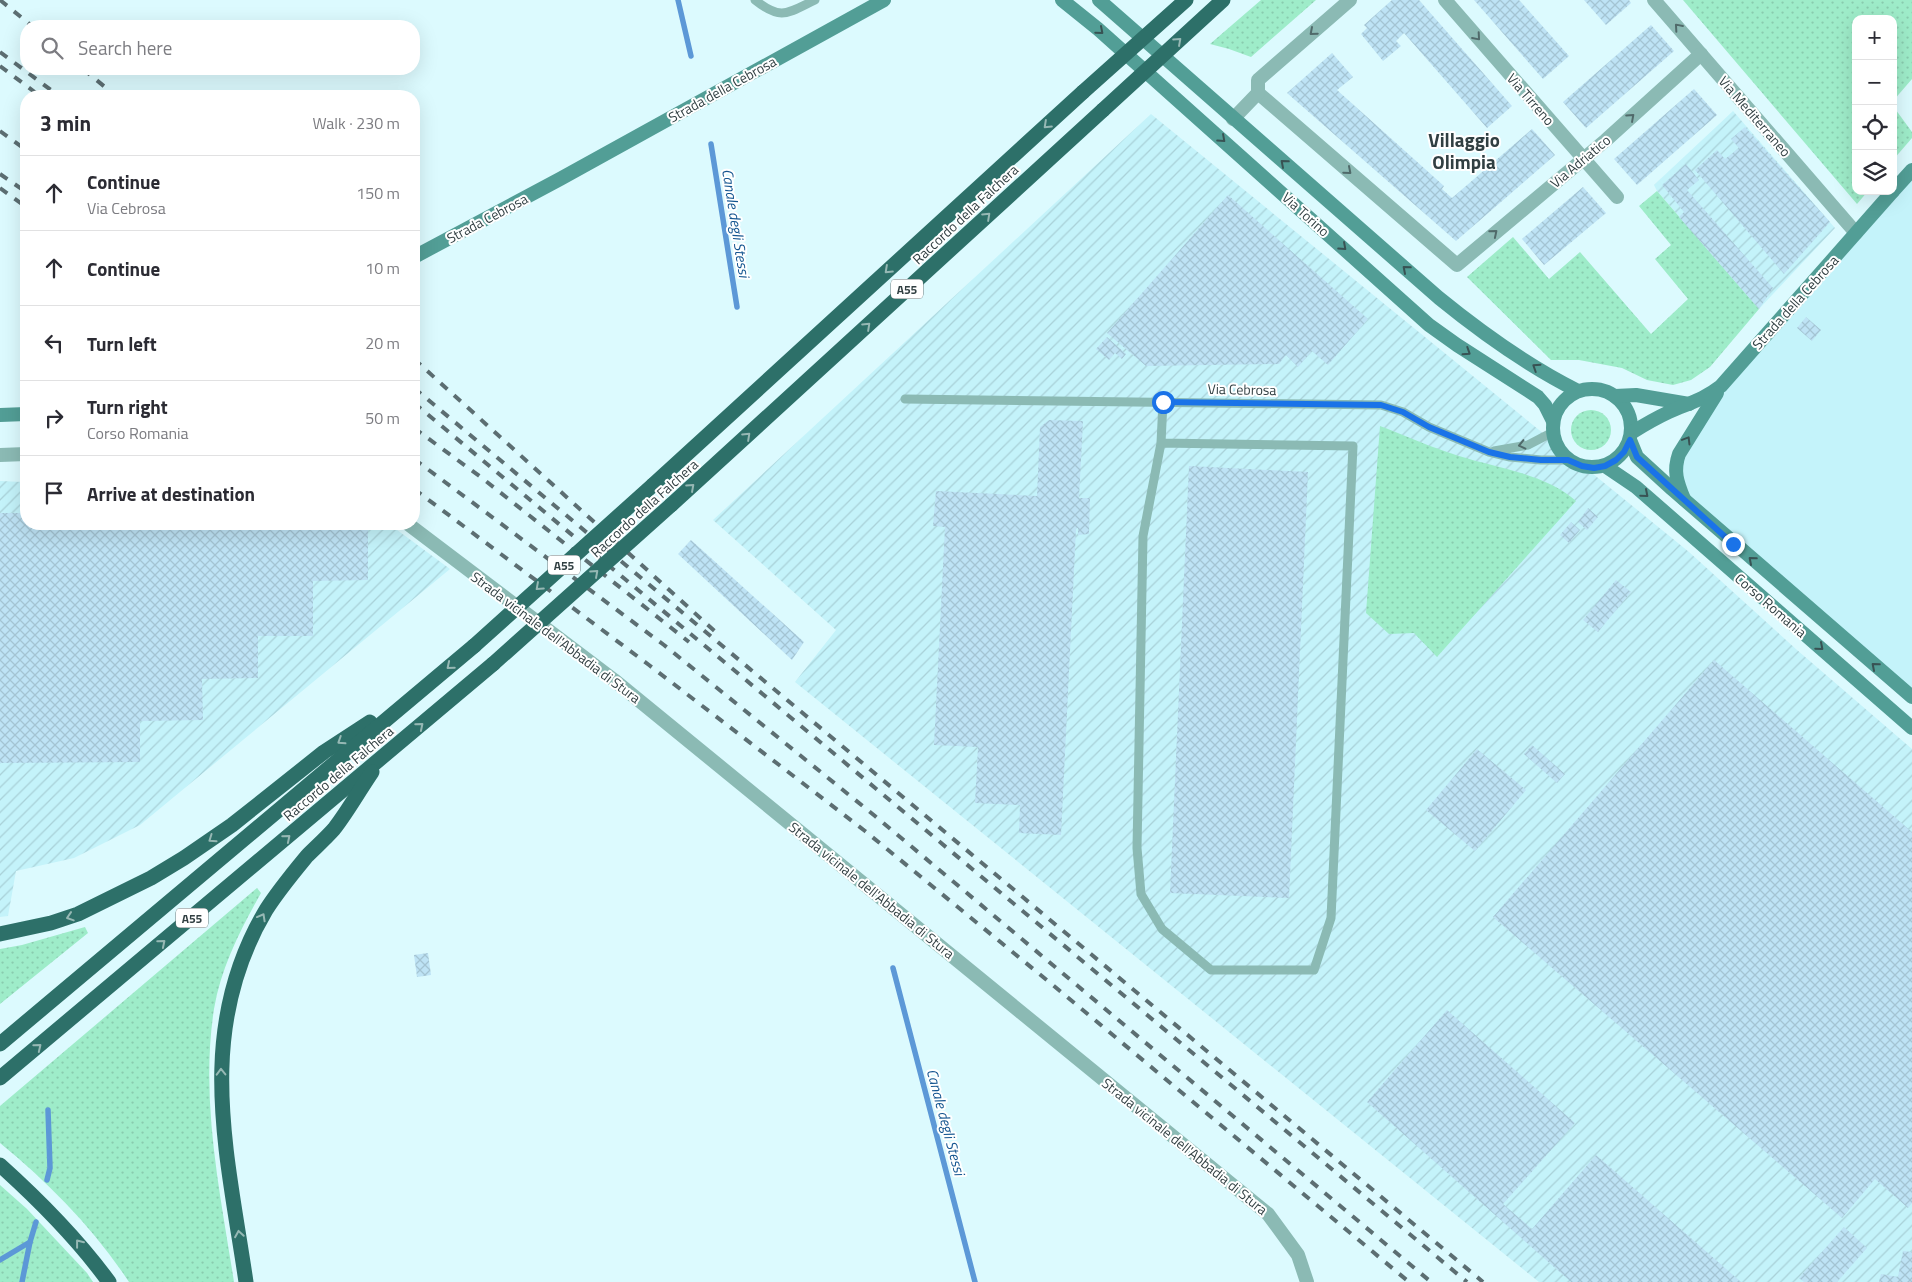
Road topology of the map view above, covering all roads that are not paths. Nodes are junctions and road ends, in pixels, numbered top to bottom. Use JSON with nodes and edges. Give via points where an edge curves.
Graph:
{"nodes":[{"id":1,"x":755,"y":0,"type":"edge"},
{"id":2,"x":815,"y":0,"type":"edge"},
{"id":3,"x":884,"y":0,"type":"edge"},
{"id":4,"x":1062,"y":0,"type":"edge"},
{"id":5,"x":1099,"y":0,"type":"edge"},
{"id":6,"x":1186,"y":0,"type":"edge"},
{"id":7,"x":1223,"y":0,"type":"edge"},
{"id":8,"x":1350,"y":0,"type":"edge"},
{"id":9,"x":1445,"y":0,"type":"edge"},
{"id":10,"x":1654,"y":0,"type":"edge"},
{"id":11,"x":1701,"y":54,"type":"junction"},
{"id":12,"x":1258,"y":93,"type":"junction"},
{"id":13,"x":1234,"y":119,"type":"junction"},
{"id":14,"x":1582,"y":159,"type":"junction"},
{"id":15,"x":1912,"y":170,"type":"edge"},
{"id":16,"x":560,"y":179,"type":"joint"},
{"id":17,"x":1897,"y":187,"type":"edge"},
{"id":18,"x":1889,"y":195,"type":"edge"},
{"id":19,"x":1617,"y":197,"type":"dead end"},
{"id":20,"x":1856,"y":233,"type":"junction"},
{"id":21,"x":420,"y":253,"type":"edge"},
{"id":22,"x":1721,"y":386,"type":"junction"},
{"id":23,"x":1578,"y":391,"type":"junction"},
{"id":24,"x":1615,"y":396,"type":"junction"},
{"id":25,"x":905,"y":398,"type":"dead end"},
{"id":26,"x":1163,"y":402,"type":"junction"},
{"id":27,"x":1690,"y":404,"type":"junction"},
{"id":28,"x":20,"y":414,"type":"edge"},
{"id":29,"x":0,"y":415,"type":"edge"},
{"id":30,"x":1553,"y":427,"type":"junction"},
{"id":31,"x":1631,"y":436,"type":"junction"},
{"id":32,"x":1161,"y":443,"type":"junction"},
{"id":33,"x":1489,"y":452,"type":"junction"},
{"id":34,"x":20,"y":454,"type":"edge"},
{"id":35,"x":0,"y":455,"type":"edge"},
{"id":36,"x":1568,"y":460,"type":"junction"},
{"id":37,"x":1605,"y":466,"type":"junction"},
{"id":38,"x":1686,"y":502,"type":"junction"},
{"id":39,"x":416,"y":530,"type":"edge"},
{"id":40,"x":426,"y":686,"type":"junction"},
{"id":41,"x":1912,"y":697,"type":"edge"},
{"id":42,"x":1912,"y":728,"type":"edge"},
{"id":43,"x":382,"y":757,"type":"junction"},
{"id":44,"x":0,"y":934,"type":"edge"},
{"id":45,"x":91,"y":967,"type":"junction"},
{"id":46,"x":0,"y":1032,"type":"edge"},
{"id":47,"x":0,"y":1044,"type":"edge"},
{"id":48,"x":0,"y":1078,"type":"edge"},
{"id":49,"x":0,"y":1164,"type":"edge"},
{"id":50,"x":109,"y":1282,"type":"edge"},
{"id":51,"x":246,"y":1282,"type":"edge"},
{"id":52,"x":1307,"y":1282,"type":"edge"}],
"edges":[{"from":1,"to":2,"type":"lane","via":[[766,9],[786,14]]},
{"from":3,"to":16,"type":"main road","name":"Strada della Cebrosa"},
{"from":4,"to":30,"type":"main road","name":"Via Torino","one_way":true,"via":[[1098,28],[1429,325],[1538,397],[1545,405]]},
{"from":5,"to":13,"type":"main road","name":"Via Torino"},
{"from":6,"to":40,"type":"highway","name":"Raccordo della Falchera","number":"A55","one_way":true,"bridge":true,"via":[[692,450]]},
{"from":43,"to":7,"type":"highway","name":"Raccordo della Falchera","number":"A55","one_way":true,"bridge":true,"via":[[493,664],[712,468]]},
{"from":8,"to":12,"type":"street","one_way":true,"via":[[1258,80]]},
{"from":9,"to":14,"type":"street","name":"Via Tirreno","one_way":true},
{"from":11,"to":10,"type":"street","name":"Via Mediterraneo","one_way":true},
{"from":14,"to":11,"type":"street","name":"Via Adriatico","one_way":true},
{"from":11,"to":20,"type":"street","name":"Via Mediterraneo"},
{"from":12,"to":13,"type":"street"},
{"from":12,"to":14,"type":"street","name":"Via Adriatico","one_way":true,"via":[[1457,265]]},
{"from":23,"to":13,"type":"main road","name":"Via Torino","one_way":true,"via":[[1470,323]]},
{"from":14,"to":19,"type":"street","name":"Via Tirreno"},
{"from":15,"to":17,"type":"main road","name":"Strada della Cebrosa"},
{"from":16,"to":21,"type":"main road","name":"Strada Cebrosa"},
{"from":18,"to":20,"type":"main road","name":"Strada della Cebrosa"},
{"from":20,"to":22,"type":"main road","name":"Strada della Cebrosa"},
{"from":22,"to":27,"type":"main road","name":"Strada della Cebrosa"},
{"from":38,"to":22,"type":"main road","one_way":true,"via":[[1675,473],[1676,463]]},
{"from":23,"to":24,"type":"main road","via":[[1603,390]]},
{"from":23,"to":30,"type":"main road","via":[[1561,404]]},
{"from":24,"to":27,"type":"main road","via":[[1636,395]]},
{"from":24,"to":31,"type":"main road","via":[[1630,417]]},
{"from":25,"to":26,"type":"lane","name":"Via Cebrosa"},
{"from":26,"to":32,"type":"lane"},
{"from":26,"to":33,"type":"lane","name":"Via Cebrosa","via":[[1381,405]]},
{"from":27,"to":31,"type":"main road","name":"Strada della Cebrosa","via":[[1648,422]]},
{"from":28,"to":29,"type":"main road"},
{"from":30,"to":33,"type":"lane","one_way":true,"via":[[1528,445]]},
{"from":30,"to":36,"type":"main road","via":[[1558,448]]},
{"from":31,"to":37,"type":"main road","via":[[1624,452]]},
{"from":31,"to":38,"type":"main road","name":"Corso Romania","via":[[1637,457]]},
{"from":32,"to":32,"type":"lane","via":[[1143,536],[1137,848],[1141,894],[1162,929],[1211,970],[1314,970],[1331,918],[1354,446]]},
{"from":33,"to":36,"type":"lane","name":"Via Cebrosa","via":[[1510,457]]},
{"from":34,"to":35,"type":"street"},
{"from":36,"to":37,"type":"main road","via":[[1594,468]]},
{"from":37,"to":42,"type":"main road","name":"Corso Romania","one_way":true,"via":[[1636,487]]},
{"from":41,"to":38,"type":"main road","name":"Corso Romania","one_way":true},
{"from":39,"to":52,"type":"street","name":"Strada vicinale dell'Abbadia di Stura","via":[[614,680],[1268,1214],[1298,1255]]},
{"from":40,"to":44,"type":"highway","number":"A55","one_way":true,"via":[[324,752],[232,824],[151,878],[78,914]]},
{"from":40,"to":45,"type":"highway","name":"Raccordo della Falchera","number":"A55"},
{"from":48,"to":43,"type":"highway","name":"Raccordo della Falchera","number":"A55","one_way":true},
{"from":51,"to":43,"type":"highway","one_way":true,"via":[[222,1096],[222,1048],[231,995],[249,941],[267,909],[287,881],[334,829]]},
{"from":45,"to":46,"type":"highway"},
{"from":45,"to":47,"type":"highway","name":"Raccordo della Falchera","number":"A55"},
{"from":50,"to":49,"type":"highway","one_way":true,"via":[[76,1239]]}]}
